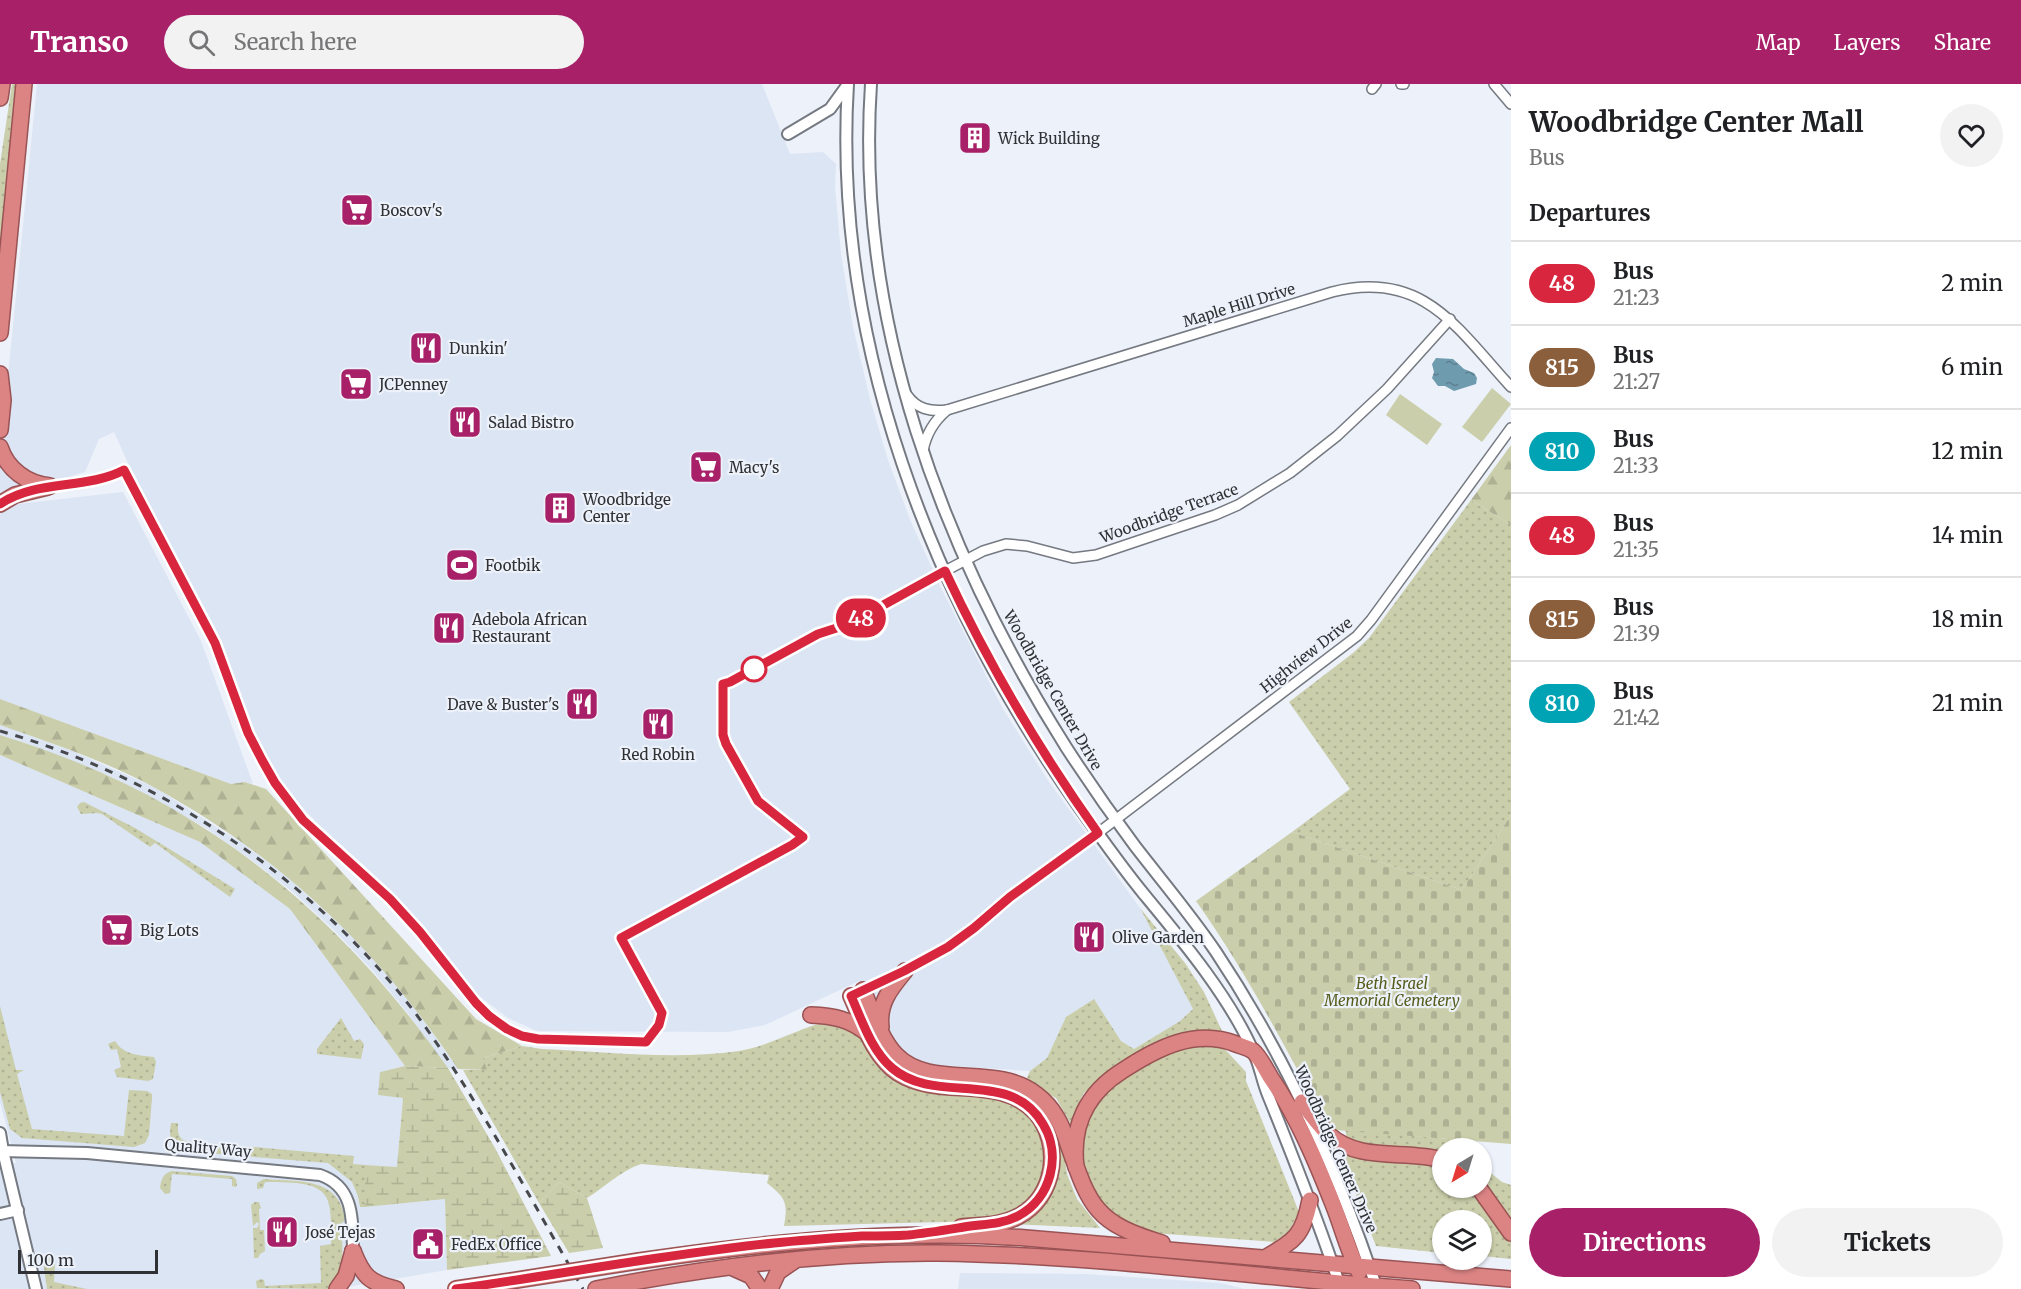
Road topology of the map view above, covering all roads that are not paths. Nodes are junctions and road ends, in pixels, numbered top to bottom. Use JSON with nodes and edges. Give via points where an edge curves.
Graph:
{"nodes":[{"id":1,"x":2,"y":84,"type":"edge"},
{"id":2,"x":24,"y":84,"type":"edge"},
{"id":3,"x":848,"y":84,"type":"edge"},
{"id":4,"x":871,"y":84,"type":"edge"},
{"id":5,"x":1494,"y":84,"type":"edge"},
{"id":6,"x":0,"y":99,"type":"edge"},
{"id":7,"x":1511,"y":104,"type":"edge"},
{"id":8,"x":788,"y":134,"type":"dead end"},
{"id":9,"x":1450,"y":319,"type":"junction"},
{"id":10,"x":0,"y":333,"type":"edge"},
{"id":11,"x":0,"y":374,"type":"edge"},
{"id":12,"x":903,"y":387,"type":"junction"},
{"id":13,"x":1511,"y":387,"type":"edge"},
{"id":14,"x":947,"y":410,"type":"junction"},
{"id":15,"x":1511,"y":428,"type":"edge"},
{"id":16,"x":0,"y":430,"type":"edge"},
{"id":17,"x":0,"y":447,"type":"edge"},
{"id":18,"x":923,"y":454,"type":"junction"},
{"id":19,"x":0,"y":504,"type":"edge"},
{"id":20,"x":966,"y":560,"type":"junction"},
{"id":21,"x":945,"y":571,"type":"junction"},
{"id":22,"x":1115,"y":819,"type":"junction"},
{"id":23,"x":1098,"y":833,"type":"junction"},
{"id":24,"x":904,"y":971,"type":"dead end"},
{"id":25,"x":857,"y":993,"type":"dead end"},
{"id":26,"x":811,"y":1015,"type":"dead end"},
{"id":27,"x":876,"y":1034,"type":"junction"},
{"id":28,"x":1254,"y":1052,"type":"junction"},
{"id":29,"x":1302,"y":1102,"type":"junction"},
{"id":30,"x":0,"y":1133,"type":"edge"},
{"id":31,"x":1,"y":1149,"type":"edge"},
{"id":32,"x":1432,"y":1158,"type":"edge"},
{"id":33,"x":1076,"y":1167,"type":"junction"},
{"id":34,"x":1486,"y":1198,"type":"edge"},
{"id":35,"x":1310,"y":1200,"type":"junction"},
{"id":36,"x":18,"y":1210,"type":"junction"},
{"id":37,"x":0,"y":1214,"type":"edge"},
{"id":38,"x":1511,"y":1233,"type":"edge"},
{"id":39,"x":908,"y":1235,"type":"junction"},
{"id":40,"x":354,"y":1251,"type":"junction"},
{"id":41,"x":1195,"y":1252,"type":"junction"},
{"id":42,"x":802,"y":1258,"type":"junction"},
{"id":43,"x":1266,"y":1258,"type":"junction"},
{"id":44,"x":1332,"y":1263,"type":"junction"},
{"id":45,"x":1362,"y":1265,"type":"junction"},
{"id":46,"x":728,"y":1267,"type":"junction"},
{"id":47,"x":1242,"y":1274,"type":"junction"},
{"id":48,"x":1511,"y":1279,"type":"edge"},
{"id":49,"x":1347,"y":1286,"type":"edge"},
{"id":50,"x":1377,"y":1288,"type":"edge"},
{"id":51,"x":36,"y":1289,"type":"edge"},
{"id":52,"x":337,"y":1289,"type":"edge"},
{"id":53,"x":396,"y":1289,"type":"edge"},
{"id":54,"x":456,"y":1289,"type":"edge"},
{"id":55,"x":596,"y":1289,"type":"edge"},
{"id":56,"x":760,"y":1289,"type":"edge"},
{"id":57,"x":770,"y":1289,"type":"edge"},
{"id":58,"x":1267,"y":1289,"type":"edge"},
{"id":59,"x":1412,"y":1289,"type":"edge"}],
"edges":[{"from":1,"to":6,"type":"highway"},
{"from":2,"to":10,"type":"highway"},
{"from":3,"to":8,"type":"street","via":[[830,109]]},
{"from":3,"to":21,"type":"street","via":[[849,199],[862,312],[892,430]]},
{"from":4,"to":12,"type":"street","name":"Woodbridge Center Drive","via":[[869,143],[874,229],[884,304]]},
{"from":5,"to":7,"type":"street"},
{"from":9,"to":13,"type":"street","name":"Maple Hill Drive"},
{"from":9,"to":14,"type":"street","name":"Maple Hill Drive","via":[[1427,302],[1403,292],[1377,287],[1345,289]]},
{"from":9,"to":20,"type":"street","name":"Woodbridge Terrace","via":[[1382,393],[1328,444],[1271,486],[1230,509],[1090,557],[1067,557],[1011,543]]},
{"from":11,"to":16,"type":"highway"},
{"from":12,"to":14,"type":"street","name":"Maple Hill Drive","via":[[922,408]]},
{"from":12,"to":18,"type":"street","name":"Woodbridge Center Drive"},
{"from":14,"to":18,"type":"street","via":[[930,431]]},
{"from":15,"to":22,"type":"street","name":"Highview Drive","via":[[1357,636]]},
{"from":17,"to":19,"type":"highway","via":[[19,474],[50,486],[15,495]]},
{"from":18,"to":20,"type":"street","name":"Woodbridge Center Drive"},
{"from":20,"to":21,"type":"street","name":"Woodbridge Terrace"},
{"from":20,"to":22,"type":"street","name":"Woodbridge Center Drive","via":[[1033,693]]},
{"from":21,"to":23,"type":"street","via":[[1020,714]]},
{"from":22,"to":23,"type":"street","name":"Highview Drive"},
{"from":22,"to":29,"type":"street","name":"Woodbridge Center Drive","via":[[1216,952]]},
{"from":23,"to":28,"type":"street","via":[[1204,972]]},
{"from":24,"to":27,"type":"highway","via":[[883,1003]]},
{"from":25,"to":27,"type":"highway"},
{"from":26,"to":27,"type":"highway","via":[[841,1018]]},
{"from":27,"to":33,"type":"highway","via":[[917,1069],[1005,1080],[1033,1091],[1057,1117]]},
{"from":27,"to":39,"type":"highway","via":[[884,1060],[906,1077],[927,1084],[997,1091],[1022,1101],[1040,1118],[1053,1158],[1047,1185],[1020,1216],[999,1223]]},
{"from":28,"to":33,"type":"highway","via":[[1216,1038],[1190,1039],[1160,1049],[1119,1072],[1099,1089],[1082,1114],[1075,1142]]},
{"from":28,"to":35,"type":"street"},
{"from":28,"to":45,"type":"highway","via":[[1308,1147]]},
{"from":29,"to":32,"type":"highway","via":[[1329,1135],[1349,1148]]},
{"from":29,"to":45,"type":"street","name":"Woodbridge Center Drive","via":[[1342,1194]]},
{"from":30,"to":31,"type":"street"},
{"from":31,"to":36,"type":"street"},
{"from":31,"to":40,"type":"street","name":"Quality Way","via":[[320,1175],[335,1182],[347,1195]]},
{"from":33,"to":41,"type":"highway","via":[[1088,1196],[1112,1222],[1136,1235]]},
{"from":34,"to":38,"type":"highway"},
{"from":35,"to":43,"type":"highway","via":[[1300,1232]]},
{"from":35,"to":44,"type":"street"},
{"from":36,"to":37,"type":"street"},
{"from":36,"to":51,"type":"street"},
{"from":39,"to":41,"type":"highway","via":[[1017,1238]]},
{"from":39,"to":54,"type":"highway","bridge":true,"via":[[790,1241]]},
{"from":40,"to":52,"type":"highway"},
{"from":40,"to":53,"type":"highway","via":[[368,1278]]},
{"from":41,"to":43,"type":"highway"},
{"from":42,"to":46,"type":"highway"},
{"from":42,"to":47,"type":"highway","via":[[970,1254]]},
{"from":42,"to":57,"type":"highway","via":[[781,1269]]},
{"from":43,"to":44,"type":"highway"},
{"from":44,"to":45,"type":"highway"},
{"from":44,"to":49,"type":"highway","via":[[1342,1269]]},
{"from":45,"to":48,"type":"highway"},
{"from":45,"to":50,"type":"highway","via":[[1366,1281]]},
{"from":46,"to":55,"type":"highway"},
{"from":46,"to":56,"type":"highway","via":[[747,1273]]},
{"from":47,"to":49,"type":"highway"},
{"from":47,"to":58,"type":"highway"},
{"from":49,"to":50,"type":"highway"},
{"from":50,"to":59,"type":"highway"}]}
